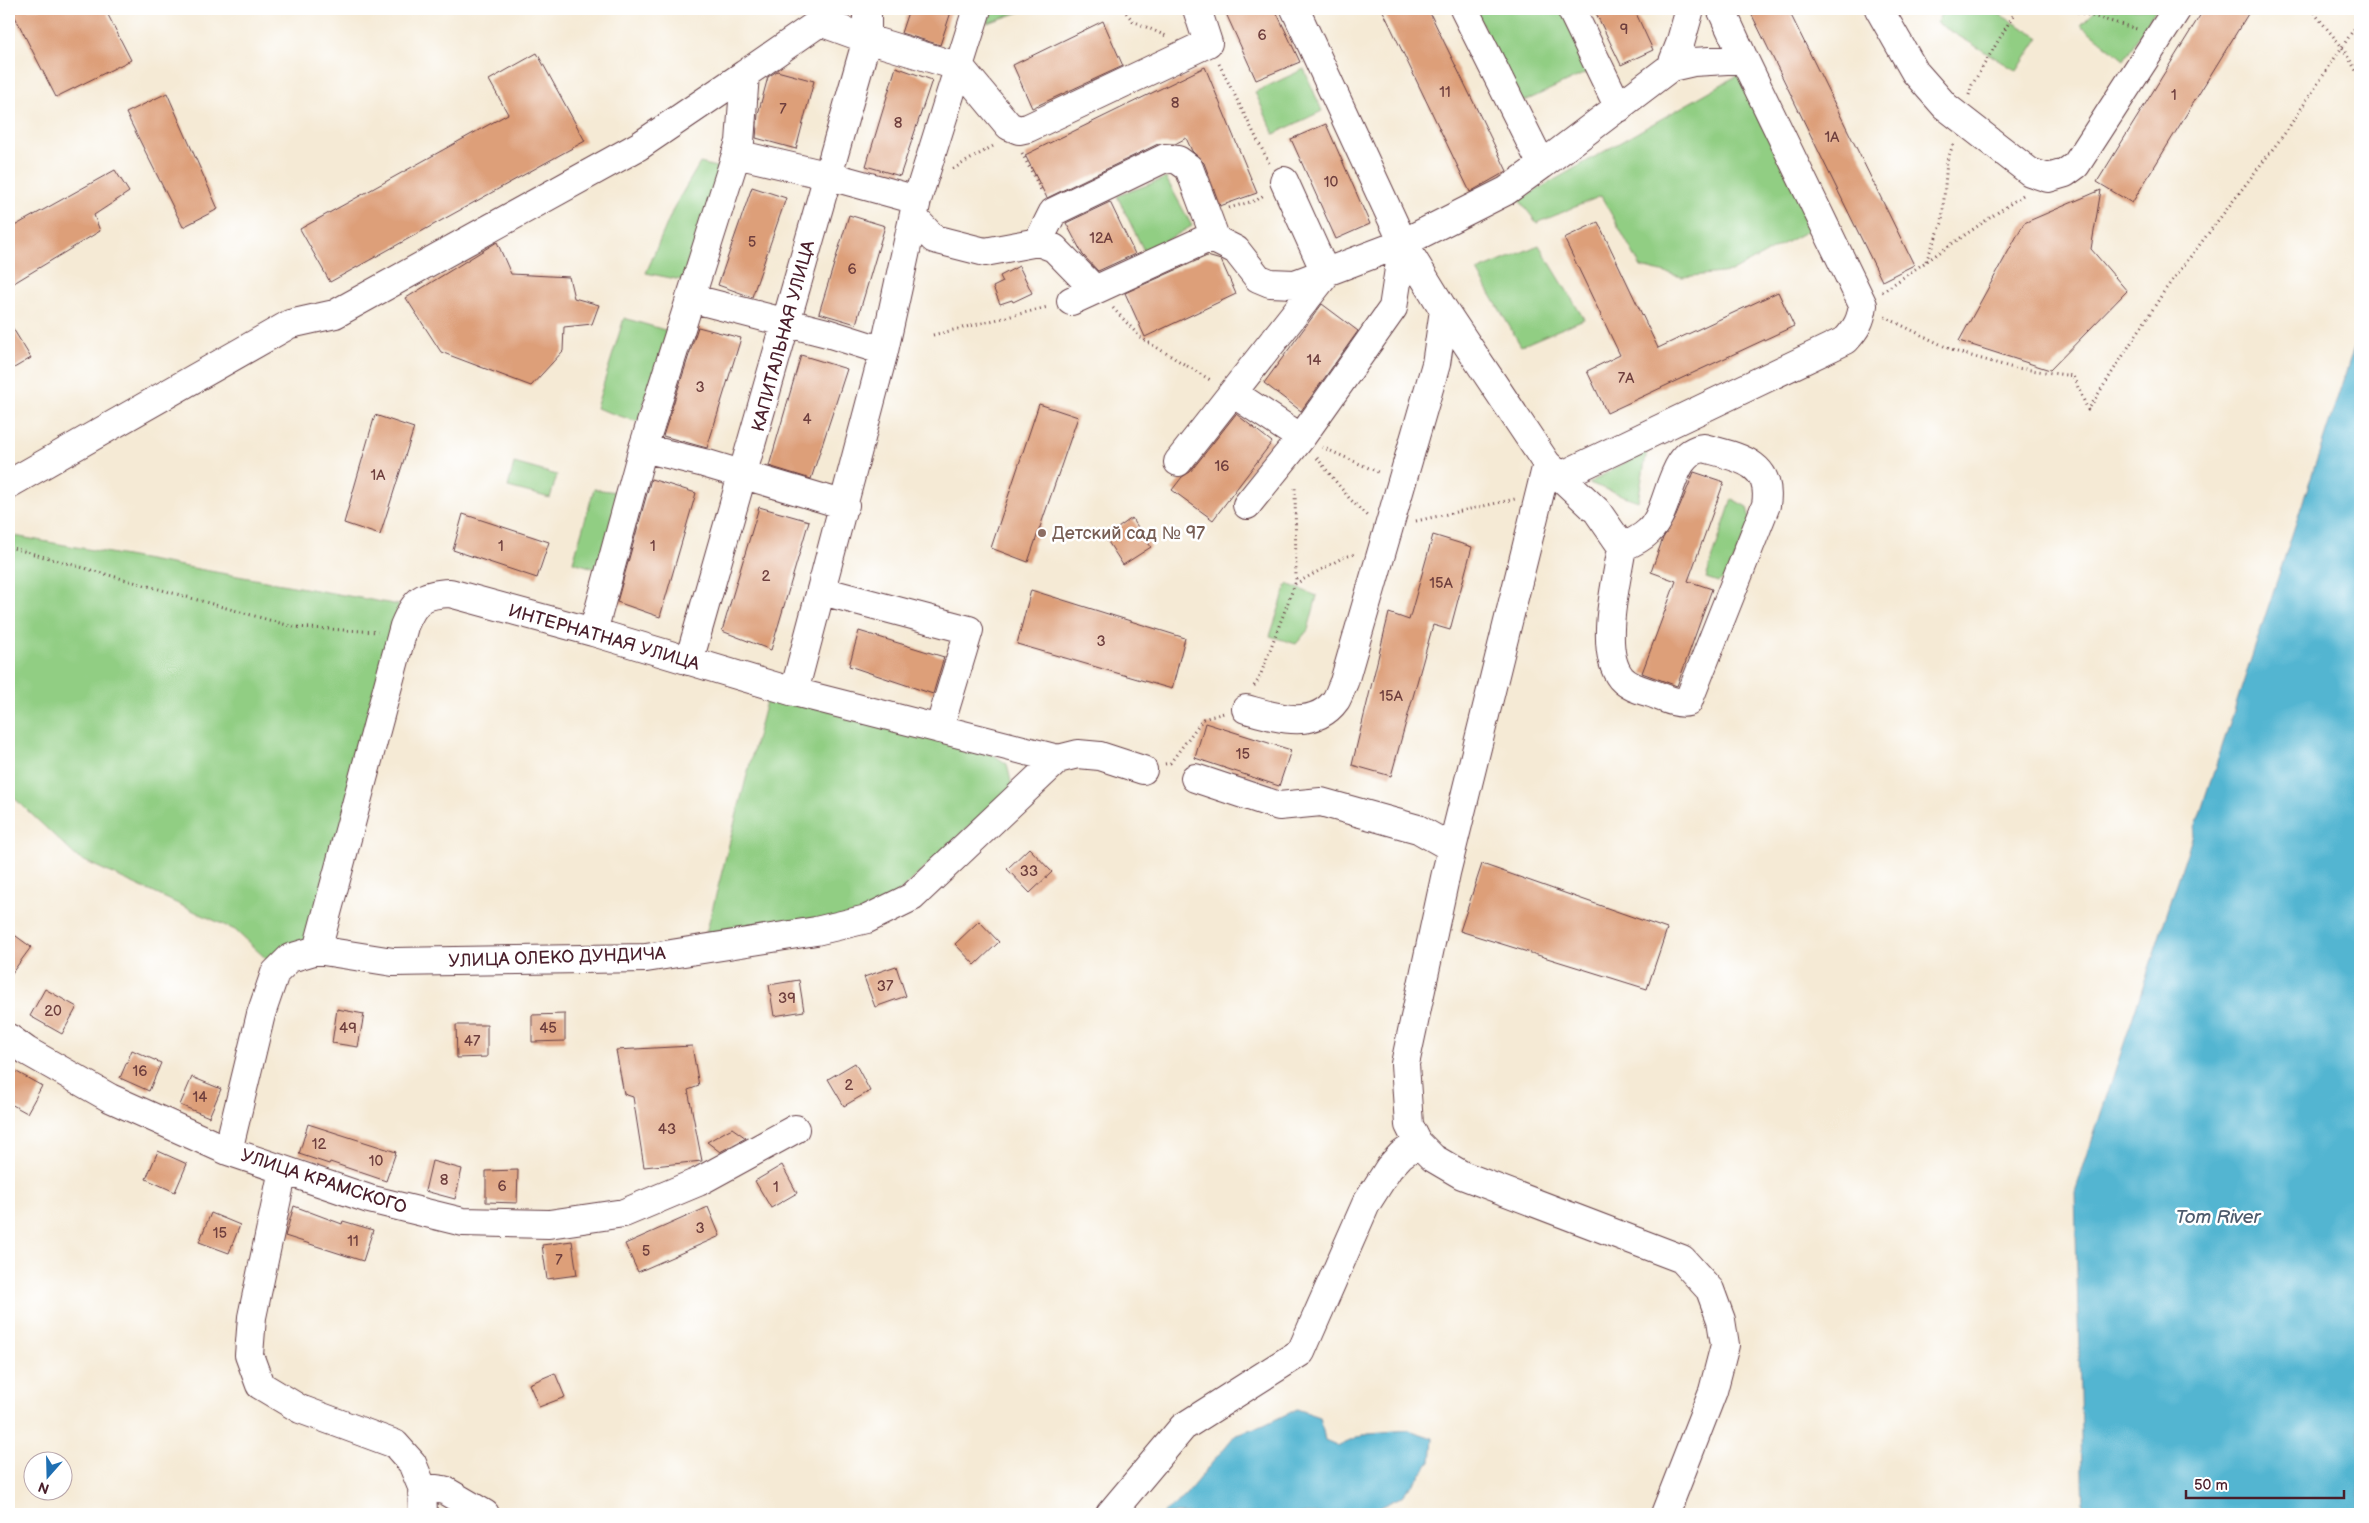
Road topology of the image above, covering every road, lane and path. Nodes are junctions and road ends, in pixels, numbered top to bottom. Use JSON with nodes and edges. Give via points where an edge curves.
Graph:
{"nodes":[{"id":1,"x":867,"y":9,"type":"edge"},
{"id":2,"x":978,"y":9,"type":"edge"},
{"id":3,"x":1123,"y":9,"type":"edge"},
{"id":4,"x":1197,"y":9,"type":"edge"},
{"id":5,"x":1295,"y":9,"type":"edge"},
{"id":6,"x":1464,"y":9,"type":"edge"},
{"id":7,"x":1571,"y":9,"type":"edge"},
{"id":8,"x":1690,"y":9,"type":"edge"},
{"id":9,"x":1720,"y":9,"type":"edge"},
{"id":10,"x":1879,"y":9,"type":"edge"},
{"id":11,"x":2068,"y":9,"type":"edge"},
{"id":12,"x":2177,"y":9,"type":"edge"},
{"id":13,"x":2311,"y":9,"type":"edge"},
{"id":14,"x":2360,"y":20,"type":"edge"},
{"id":15,"x":2159,"y":36,"type":"junction"},
{"id":16,"x":867,"y":39,"type":"junction"},
{"id":17,"x":1204,"y":45,"type":"junction"},
{"id":18,"x":2342,"y":47,"type":"junction"},
{"id":19,"x":1744,"y":60,"type":"junction"},
{"id":20,"x":960,"y":66,"type":"junction"},
{"id":21,"x":1671,"y":67,"type":"junction"},
{"id":22,"x":745,"y":74,"type":"junction"},
{"id":23,"x":2360,"y":77,"type":"edge"},
{"id":24,"x":1619,"y":108,"type":"junction"},
{"id":25,"x":1012,"y":133,"type":"junction"},
{"id":26,"x":736,"y":154,"type":"junction"},
{"id":27,"x":1542,"y":165,"type":"junction"},
{"id":28,"x":826,"y":175,"type":"junction"},
{"id":29,"x":2048,"y":178,"type":"junction"},
{"id":30,"x":1284,"y":181,"type":"junction"},
{"id":31,"x":918,"y":202,"type":"junction"},
{"id":32,"x":1052,"y":213,"type":"junction"},
{"id":33,"x":1213,"y":231,"type":"junction"},
{"id":34,"x":1038,"y":242,"type":"junction"},
{"id":35,"x":1403,"y":243,"type":"junction"},
{"id":36,"x":1326,"y":274,"type":"junction"},
{"id":37,"x":1095,"y":290,"type":"junction"},
{"id":38,"x":690,"y":298,"type":"junction"},
{"id":39,"x":1071,"y":301,"type":"joint"},
{"id":40,"x":1863,"y":305,"type":"junction"},
{"id":41,"x":1444,"y":310,"type":"junction"},
{"id":42,"x":788,"y":323,"type":"junction"},
{"id":43,"x":933,"y":335,"type":"dead end"},
{"id":44,"x":884,"y":351,"type":"junction"},
{"id":45,"x":1234,"y":393,"type":"junction"},
{"id":46,"x":1301,"y":438,"type":"junction"},
{"id":47,"x":643,"y":448,"type":"junction"},
{"id":48,"x":1178,"y":462,"type":"dead end"},
{"id":49,"x":1554,"y":470,"type":"junction"},
{"id":50,"x":744,"y":475,"type":"junction"},
{"id":51,"x":1296,"y":477,"type":"dead end"},
{"id":52,"x":1402,"y":479,"type":"junction"},
{"id":53,"x":9,"y":484,"type":"edge"},
{"id":54,"x":845,"y":505,"type":"junction"},
{"id":55,"x":1247,"y":505,"type":"dead end"},
{"id":56,"x":1386,"y":535,"type":"junction"},
{"id":57,"x":9,"y":547,"type":"edge"},
{"id":58,"x":1622,"y":547,"type":"junction"},
{"id":59,"x":822,"y":591,"type":"junction"},
{"id":60,"x":594,"y":632,"type":"junction"},
{"id":61,"x":401,"y":634,"type":"junction"},
{"id":62,"x":689,"y":661,"type":"junction"},
{"id":63,"x":794,"y":692,"type":"junction"},
{"id":64,"x":1250,"y":698,"type":"junction"},
{"id":65,"x":939,"y":729,"type":"junction"},
{"id":66,"x":1058,"y":759,"type":"junction"},
{"id":67,"x":1143,"y":770,"type":"joint"},
{"id":68,"x":1195,"y":778,"type":"dead end"},
{"id":69,"x":1452,"y":848,"type":"junction"},
{"id":70,"x":317,"y":950,"type":"junction"},
{"id":71,"x":9,"y":1038,"type":"edge"},
{"id":72,"x":795,"y":1129,"type":"dead end"},
{"id":73,"x":1418,"y":1142,"type":"junction"},
{"id":74,"x":228,"y":1150,"type":"junction"},
{"id":75,"x":283,"y":1170,"type":"junction"},
{"id":76,"x":422,"y":1487,"type":"junction"},
{"id":77,"x":423,"y":1514,"type":"edge"},
{"id":78,"x":485,"y":1514,"type":"edge"},
{"id":79,"x":1110,"y":1514,"type":"edge"},
{"id":80,"x":1665,"y":1514,"type":"edge"}],
"edges":[{"from":1,"to":16,"type":"street","name":"КАПИТАЛЬНАЯ УЛИЦА"},
{"from":2,"to":20,"type":"street"},
{"from":3,"to":17,"type":"path","via":[[1132,21],[1158,34]]},
{"from":4,"to":17,"type":"street"},
{"from":5,"to":35,"type":"street"},
{"from":6,"to":27,"type":"street"},
{"from":7,"to":24,"type":"street"},
{"from":8,"to":21,"type":"street"},
{"from":9,"to":19,"type":"street"},
{"from":10,"to":29,"type":"street","via":[[1915,72],[1944,106],[2030,172]]},
{"from":11,"to":15,"type":"path"},
{"from":12,"to":15,"type":"street"},
{"from":13,"to":18,"type":"path"},
{"from":14,"to":18,"type":"path"},
{"from":15,"to":29,"type":"street","via":[[2076,165],[2065,173]]},
{"from":16,"to":20,"type":"street"},
{"from":16,"to":22,"type":"street","via":[[820,22]]},
{"from":16,"to":28,"type":"street","name":"КАПИТАЛЬНАЯ УЛИЦА"},
{"from":17,"to":25,"type":"street"},
{"from":17,"to":30,"type":"path","via":[[1264,156]]},
{"from":18,"to":23,"type":"path"},
{"from":18,"to":40,"type":"path","via":[[2285,134],[2164,290],[2088,410],[2073,376],[2010,367],[1954,351]]},
{"from":19,"to":21,"type":"street","via":[[1693,62]]},
{"from":19,"to":40,"type":"street"},
{"from":20,"to":25,"type":"street"},
{"from":20,"to":31,"type":"street"},
{"from":21,"to":24,"type":"street"},
{"from":22,"to":26,"type":"street","via":[[740,142]]},
{"from":22,"to":53,"type":"street","via":[[639,146],[335,314],[290,324]]},
{"from":24,"to":27,"type":"street"},
{"from":25,"to":31,"type":"path"},
{"from":25,"to":32,"type":"path"},
{"from":26,"to":28,"type":"street"},
{"from":26,"to":38,"type":"street"},
{"from":27,"to":35,"type":"street","via":[[1506,191]]},
{"from":28,"to":31,"type":"street"},
{"from":28,"to":42,"type":"street","name":"КАПИТАЛЬНАЯ УЛИЦА"},
{"from":29,"to":40,"type":"path"},
{"from":30,"to":33,"type":"path","via":[[1257,200],[1220,211]]},
{"from":30,"to":36,"type":"street"},
{"from":31,"to":34,"type":"street","via":[[934,239],[985,252]]},
{"from":31,"to":44,"type":"street"},
{"from":32,"to":33,"type":"street","via":[[1165,158],[1178,160],[1188,168]]},
{"from":32,"to":34,"type":"street"},
{"from":33,"to":36,"type":"street","via":[[1236,250],[1258,278],[1270,283],[1294,284]]},
{"from":33,"to":37,"type":"street","via":[[1204,240]]},
{"from":34,"to":37,"type":"street","via":[[1054,248]]},
{"from":35,"to":36,"type":"street"},
{"from":35,"to":41,"type":"street"},
{"from":35,"to":46,"type":"street","via":[[1393,308]]},
{"from":36,"to":45,"type":"street"},
{"from":37,"to":39,"type":"street"},
{"from":37,"to":45,"type":"path","via":[[1141,338]]},
{"from":38,"to":42,"type":"street"},
{"from":38,"to":47,"type":"street"},
{"from":39,"to":43,"type":"path"},
{"from":40,"to":49,"type":"street","via":[[1858,324],[1846,340]]},
{"from":41,"to":49,"type":"street"},
{"from":41,"to":52,"type":"street","via":[[1436,364]]},
{"from":42,"to":44,"type":"street"},
{"from":42,"to":50,"type":"street","name":"КАПИТАЛЬНАЯ УЛИЦА"},
{"from":44,"to":54,"type":"street"},
{"from":45,"to":46,"type":"street"},
{"from":45,"to":48,"type":"street"},
{"from":46,"to":52,"type":"path","via":[[1385,476]]},
{"from":46,"to":55,"type":"street"},
{"from":46,"to":56,"type":"path","via":[[1349,498]]},
{"from":47,"to":50,"type":"street"},
{"from":47,"to":60,"type":"street"},
{"from":49,"to":58,"type":"street","via":[[1597,511]]},
{"from":49,"to":69,"type":"street"},
{"from":50,"to":54,"type":"street"},
{"from":50,"to":62,"type":"street","name":"КАПИТАЛЬНАЯ УЛИЦА"},
{"from":51,"to":64,"type":"path","via":[[1296,581]]},
{"from":52,"to":56,"type":"street"},
{"from":54,"to":59,"type":"street"},
{"from":56,"to":64,"type":"street","via":[[1336,700],[1323,712],[1304,720],[1284,720]]},
{"from":57,"to":61,"type":"path","via":[[294,627]]},
{"from":58,"to":58,"type":"street","via":[[1609,638],[1616,668],[1621,677],[1636,689],[1688,702],[1766,505],[1767,483],[1752,464],[1696,448],[1680,463],[1650,531]]},
{"from":59,"to":63,"type":"street"},
{"from":59,"to":65,"type":"street","via":[[969,630]]},
{"from":60,"to":61,"type":"street","name":"ИНТЕРНАТНАЯ УЛИЦА","via":[[450,593],[419,599],[410,611]]},
{"from":60,"to":62,"type":"street","name":"ИНТЕРНАТНАЯ УЛИЦА"},
{"from":61,"to":70,"type":"street","name":"ИНТЕРНАТНАЯ УЛИЦА"},
{"from":62,"to":63,"type":"street","name":"ИНТЕРНАТНАЯ УЛИЦА"},
{"from":63,"to":65,"type":"street","name":"ИНТЕРНАТНАЯ УЛИЦА"},
{"from":64,"to":67,"type":"path","via":[[1235,709],[1204,719],[1170,763]]},
{"from":65,"to":66,"type":"street","name":"ИНТЕРНАТНАЯ УЛИЦА"},
{"from":66,"to":67,"type":"street","name":"ИНТЕРНАТНАЯ УЛИЦА","via":[[1078,754],[1100,756]]},
{"from":66,"to":70,"type":"street","name":"УЛИЦА ОЛЕКО ДУНДИЧА","via":[[912,897],[868,919],[816,931],[646,958],[393,962]]},
{"from":68,"to":69,"type":"street","via":[[1279,806],[1321,802],[1418,829]]},
{"from":69,"to":73,"type":"street","via":[[1405,1064],[1409,1124]]},
{"from":70,"to":74,"type":"street","name":"УЛИЦА ОЛЕКО ДУНДИЧА","via":[[290,958],[275,972]]},
{"from":71,"to":74,"type":"street","name":"УЛИЦА КРАМСКОГО","via":[[110,1098]]},
{"from":72,"to":75,"type":"street","name":"УЛИЦА КРАМСКОГО","via":[[698,1182],[624,1213],[549,1224],[464,1222],[369,1200]]},
{"from":73,"to":79,"type":"street","via":[[1389,1168],[1366,1204],[1301,1352],[1183,1426]]},
{"from":73,"to":80,"type":"street","via":[[1433,1158],[1462,1175],[1682,1259],[1710,1290],[1721,1320],[1725,1345],[1713,1391]]},
{"from":74,"to":75,"type":"street","name":"УЛИЦА КРАМСКОГО"},
{"from":75,"to":76,"type":"street","via":[[252,1317],[249,1355],[260,1385],[300,1409],[395,1444],[412,1464]]},
{"from":76,"to":77,"type":"street"},
{"from":76,"to":78,"type":"street","via":[[444,1490]]}]}
